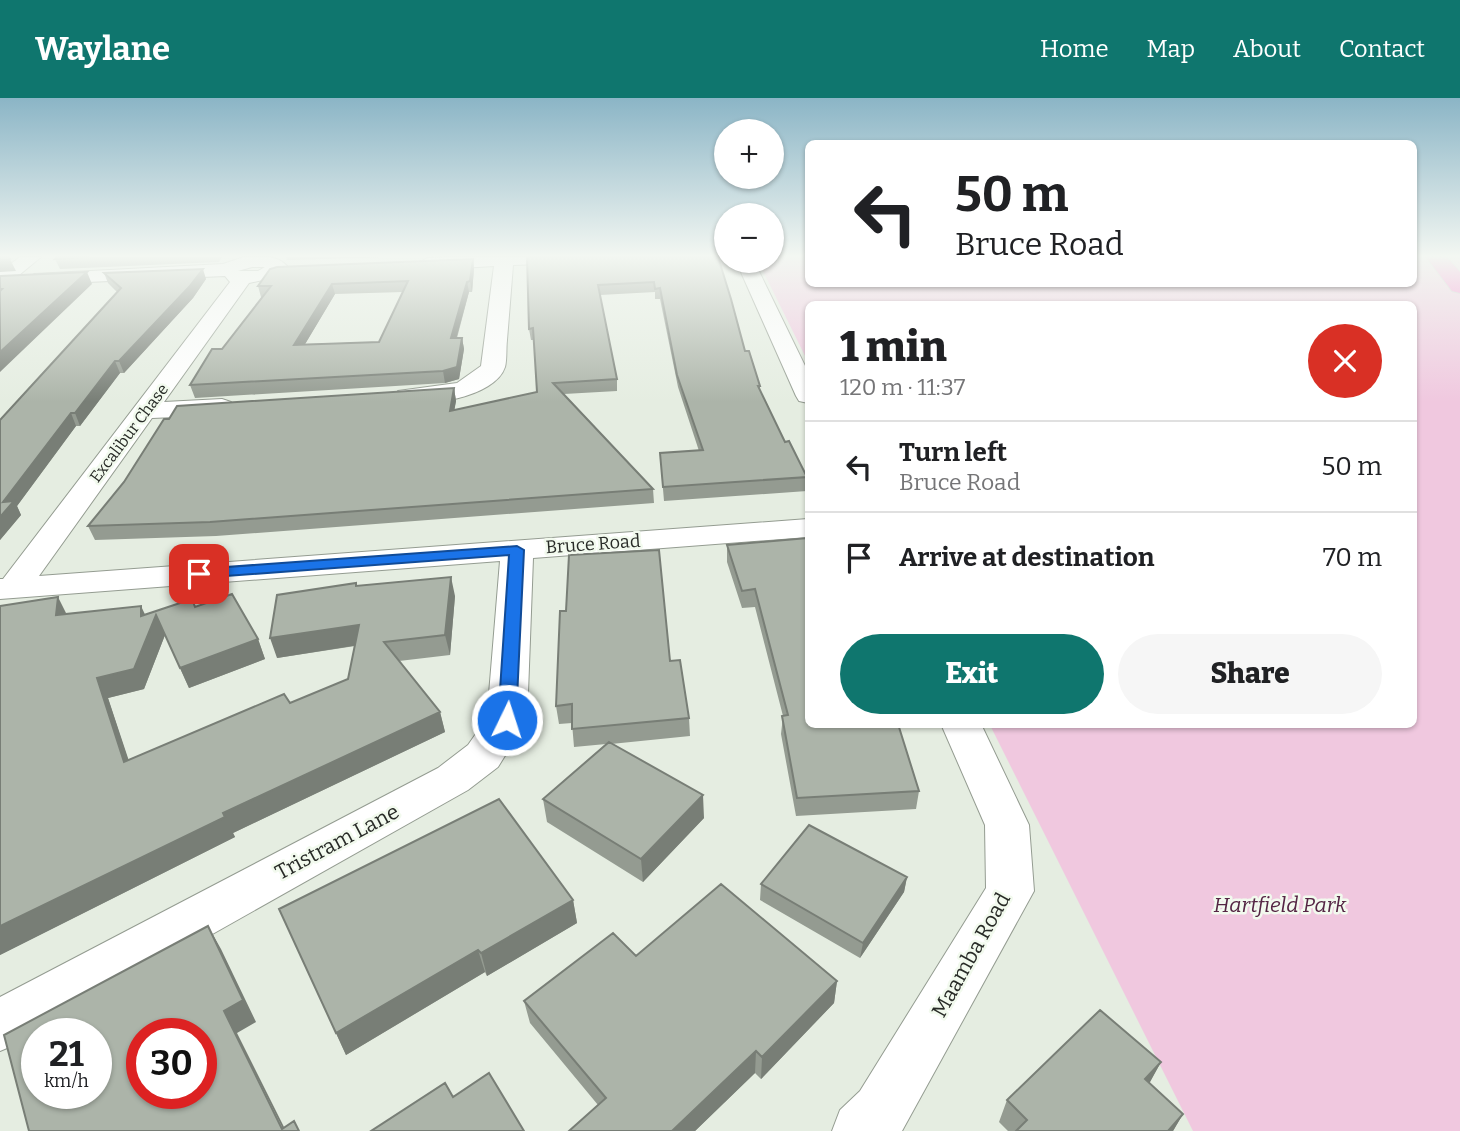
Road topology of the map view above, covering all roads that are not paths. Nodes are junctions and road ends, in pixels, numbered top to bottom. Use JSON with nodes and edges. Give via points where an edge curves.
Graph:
{"nodes":[{"id":1,"x":225,"y":305,"type":"edge"},
{"id":2,"x":499,"y":305,"type":"edge"},
{"id":3,"x":766,"y":305,"type":"edge"},
{"id":4,"x":805,"y":390,"type":"edge"},
{"id":5,"x":390,"y":397,"type":"edge"},
{"id":6,"x":240,"y":406,"type":"edge"},
{"id":7,"x":145,"y":411,"type":"junction"},
{"id":8,"x":805,"y":528,"type":"edge"},
{"id":9,"x":517,"y":550,"type":"junction"},
{"id":10,"x":7,"y":588,"type":"edge"},
{"id":11,"x":963,"y":728,"type":"edge"},
{"id":12,"x":0,"y":1025,"type":"edge"},
{"id":13,"x":861,"y":1131,"type":"edge"}],
"edges":[{"from":1,"to":7,"type":"street","name":"Excalibur Chase"},
{"from":2,"to":5,"type":"street","via":[[493,368],[482,382],[449,393]]},
{"from":3,"to":4,"type":"street"},
{"from":6,"to":7,"type":"street"},
{"from":7,"to":10,"type":"street","name":"Excalibur Chase"},
{"from":8,"to":9,"type":"street","name":"Bruce Road"},
{"from":9,"to":10,"type":"street","name":"Bruce Road"},
{"from":9,"to":12,"type":"street","name":"Tristram Lane","via":[[507,720],[483,756],[453,779]]},
{"from":11,"to":13,"type":"street","name":"Maamba Road","via":[[1007,825],[1010,891],[881,1112]]}]}
